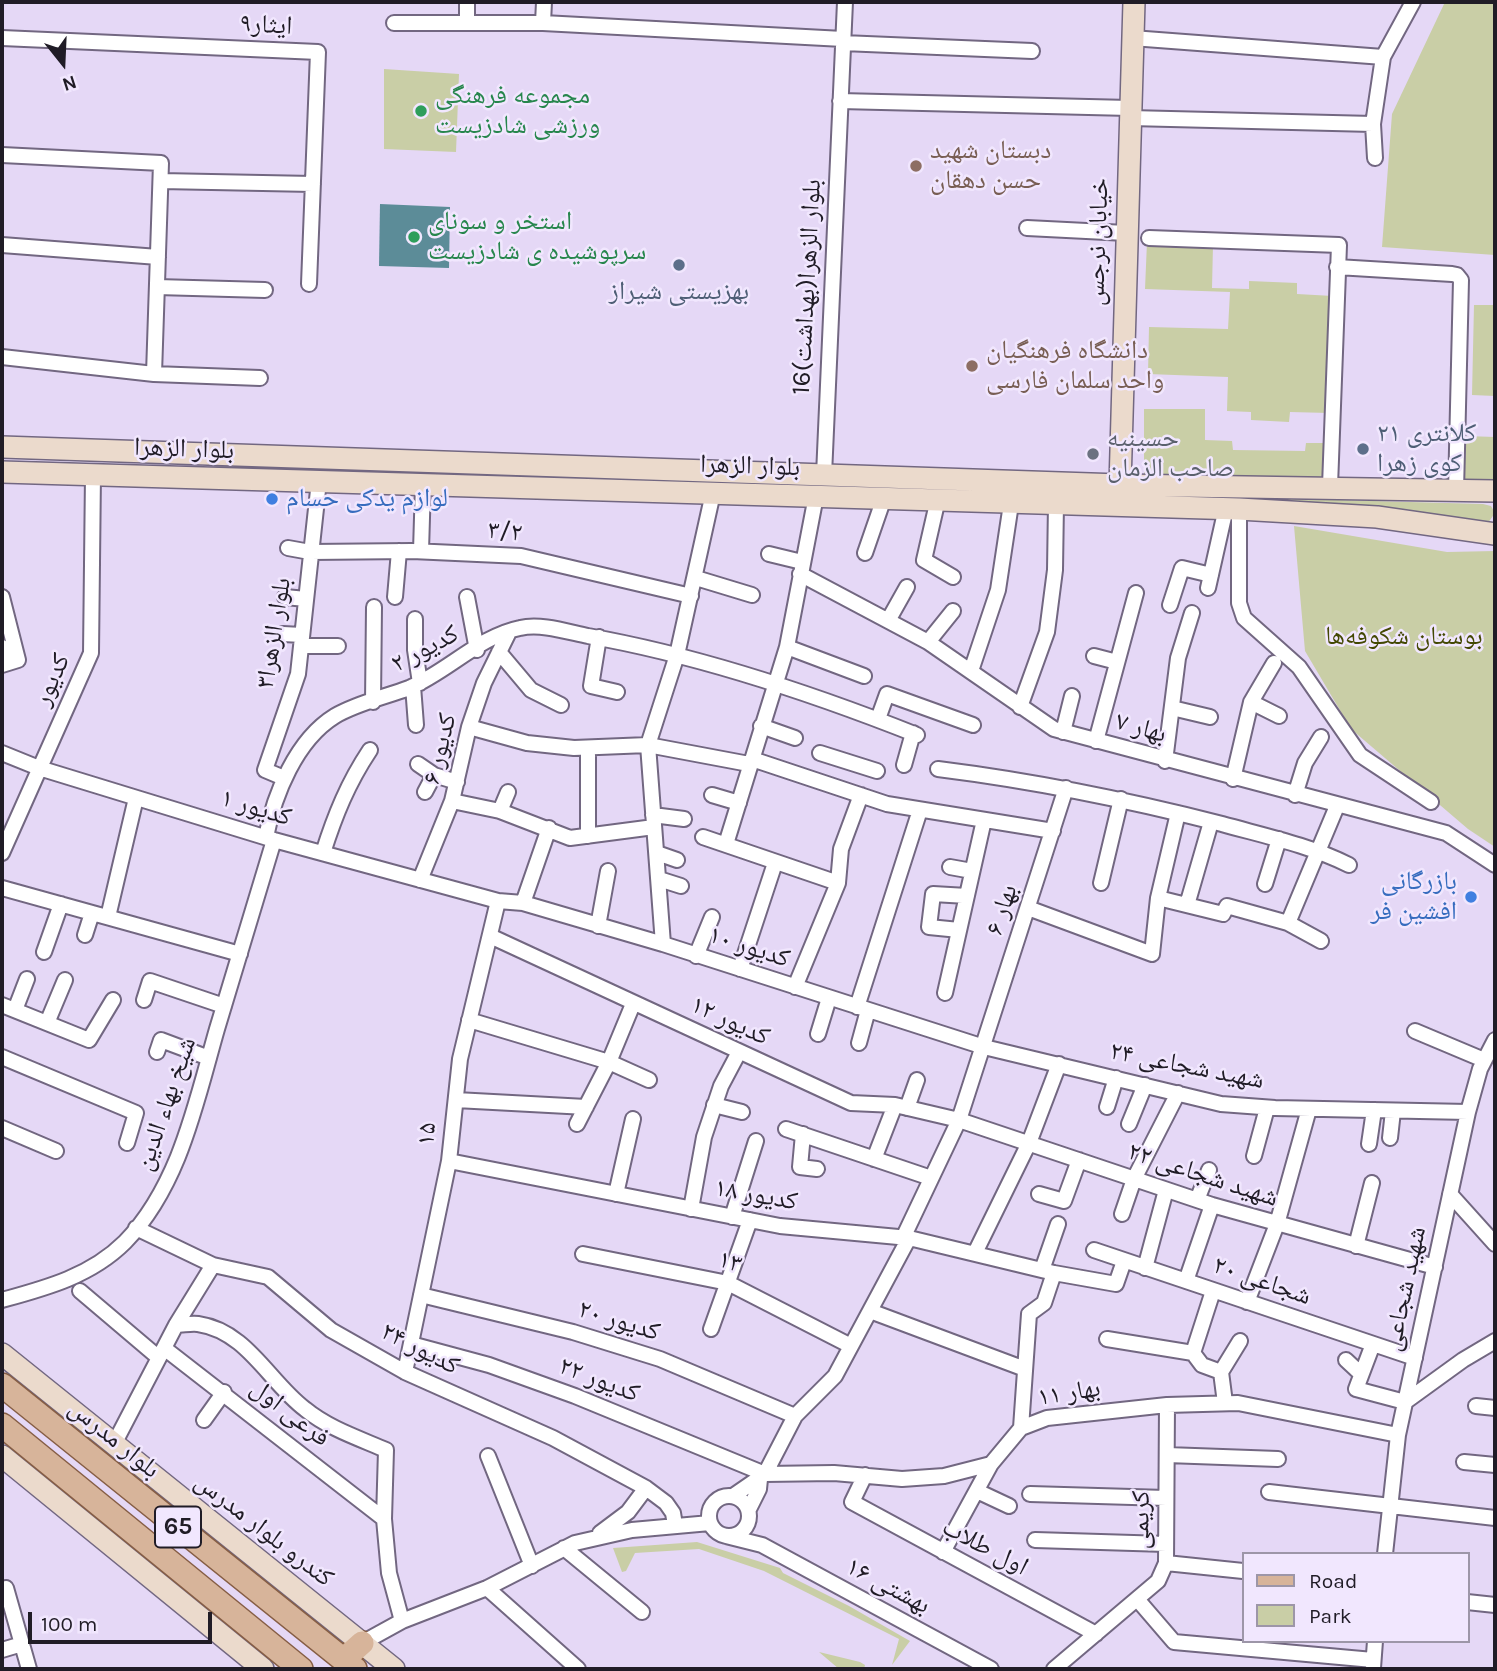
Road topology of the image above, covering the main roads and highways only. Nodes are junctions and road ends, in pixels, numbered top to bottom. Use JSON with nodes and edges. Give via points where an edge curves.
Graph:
{"nodes":[{"id":1,"x":1133,"y":2,"type":"edge"},
{"id":2,"x":2,"y":434,"type":"edge"},
{"id":3,"x":2,"y":447,"type":"edge"},
{"id":4,"x":28,"y":447,"type":"junction"},
{"id":5,"x":201,"y":453,"type":"junction"},
{"id":6,"x":2,"y":472,"type":"edge"},
{"id":7,"x":58,"y":473,"type":"junction"},
{"id":8,"x":197,"y":477,"type":"junction"},
{"id":9,"x":1119,"y":485,"type":"junction"},
{"id":10,"x":2,"y":488,"type":"edge"},
{"id":11,"x":892,"y":491,"type":"junction"},
{"id":12,"x":1493,"y":492,"type":"edge"},
{"id":13,"x":1492,"y":532,"type":"edge"},
{"id":14,"x":2,"y":1354,"type":"edge"},
{"id":15,"x":2,"y":1384,"type":"edge"},
{"id":16,"x":2,"y":1425,"type":"edge"},
{"id":17,"x":71,"y":1440,"type":"junction"},
{"id":18,"x":2,"y":1456,"type":"edge"},
{"id":19,"x":49,"y":1464,"type":"junction"},
{"id":20,"x":362,"y":1643,"type":"junction"},
{"id":21,"x":349,"y":1665,"type":"edge"},
{"id":22,"x":263,"y":1669,"type":"edge"},
{"id":23,"x":301,"y":1669,"type":"edge"},
{"id":24,"x":394,"y":1669,"type":"edge"}],
"edges":[{"from":1,"to":9,"type":"main road","name":"خیابان نرجس"},
{"from":2,"to":4,"type":"main road"},
{"from":3,"to":4,"type":"main road","name":"بلوار الزهرا"},
{"from":4,"to":5,"type":"main road","name":"بلوار الزهرا"},
{"from":5,"to":8,"type":"main road"},
{"from":5,"to":11,"type":"main road","name":"بلوار الزهرا","via":[[824,475]]},
{"from":6,"to":7,"type":"main road","name":"بلوار الزهرا"},
{"from":7,"to":8,"type":"main road","name":"بلوار الزهرا"},
{"from":7,"to":10,"type":"main road"},
{"from":8,"to":11,"type":"main road","name":"بلوار الزهرا","via":[[816,496]]},
{"from":9,"to":11,"type":"main road","name":"بلوار الزهرا"},
{"from":9,"to":12,"type":"main road","name":"بلوار الزهرا"},
{"from":11,"to":13,"type":"main road","name":"بلوار الزهرا","via":[[1011,505],[1377,517]]},
{"from":14,"to":20,"type":"main road","name":"کندرو بلوار مدرس"},
{"from":15,"to":17,"type":"main road","name":"بلوار مدرس","number":"65"},
{"from":16,"to":19,"type":"main road","number":"65"},
{"from":17,"to":19,"type":"main road"},
{"from":17,"to":21,"type":"main road","name":"بلوار مدرس","number":"65"},
{"from":18,"to":22,"type":"main road"},
{"from":19,"to":23,"type":"main road","number":"65"},
{"from":20,"to":21,"type":"main road"},
{"from":20,"to":24,"type":"main road","name":"کندرو بلوار مدرس"}]}
